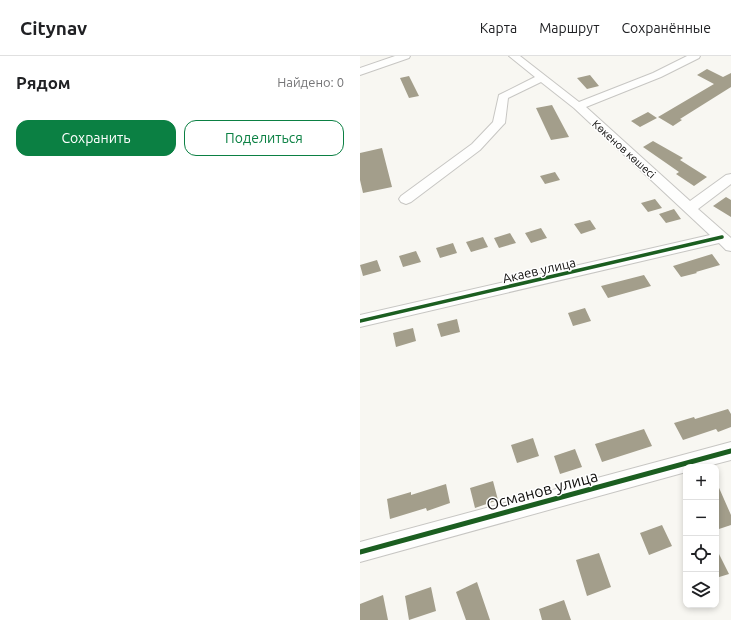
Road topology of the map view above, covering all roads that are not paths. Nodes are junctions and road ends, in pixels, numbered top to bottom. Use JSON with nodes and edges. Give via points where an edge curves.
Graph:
{"nodes":[{"id":1,"x":405,"y":56,"type":"edge"},
{"id":2,"x":514,"y":56,"type":"edge"},
{"id":3,"x":695,"y":56,"type":"edge"},
{"id":4,"x":360,"y":72,"type":"edge"},
{"id":5,"x":542,"y":78,"type":"junction"},
{"id":6,"x":578,"y":106,"type":"junction"},
{"id":7,"x":731,"y":178,"type":"edge"},
{"id":8,"x":406,"y":199,"type":"dead end"},
{"id":9,"x":690,"y":208,"type":"junction"},
{"id":10,"x":726,"y":241,"type":"edge"},
{"id":11,"x":360,"y":321,"type":"edge"},
{"id":12,"x":731,"y":451,"type":"edge"},
{"id":13,"x":360,"y":552,"type":"edge"}],
"edges":[{"from":1,"to":4,"type":"street"},
{"from":2,"to":5,"type":"street","name":"Көкенов көшесі"},
{"from":3,"to":6,"type":"street","via":[[657,75]]},
{"from":5,"to":6,"type":"street","name":"Көкенов көшесі"},
{"from":5,"to":8,"type":"street","via":[[503,97],[499,123],[476,147]]},
{"from":6,"to":9,"type":"street","name":"Көкенов көшесі"},
{"from":7,"to":9,"type":"street"},
{"from":9,"to":10,"type":"street","name":"Көкенов көшесі"},
{"from":10,"to":11,"type":"street","name":"Акаев улица"},
{"from":12,"to":13,"type":"street","name":"Османов улица"}]}
